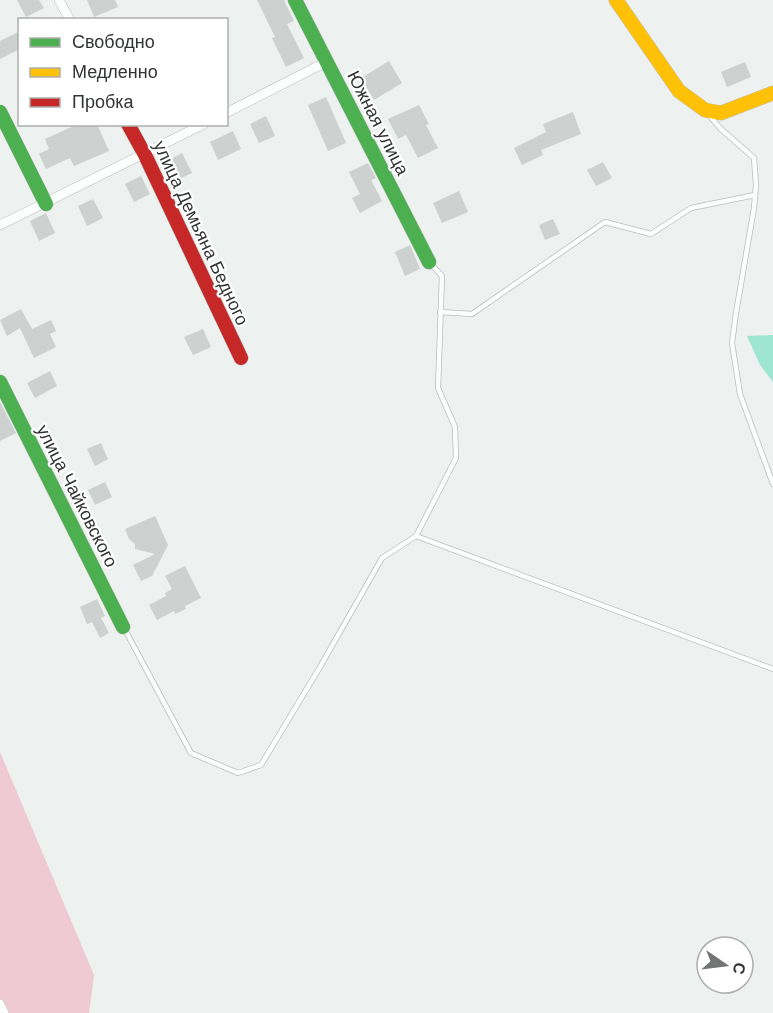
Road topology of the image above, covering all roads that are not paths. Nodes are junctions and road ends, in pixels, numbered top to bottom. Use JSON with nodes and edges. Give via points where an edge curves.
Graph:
{"nodes":[{"id":1,"x":59,"y":0,"type":"edge"},
{"id":2,"x":295,"y":0,"type":"edge"},
{"id":3,"x":616,"y":0,"type":"edge"},
{"id":4,"x":69,"y":18,"type":"edge"},
{"id":5,"x":326,"y":62,"type":"junction"},
{"id":6,"x":773,"y":93,"type":"edge"},
{"id":7,"x":705,"y":110,"type":"junction"},
{"id":8,"x":0,"y":112,"type":"edge"},
{"id":9,"x":228,"y":112,"type":"edge"},
{"id":10,"x":129,"y":126,"type":"edge"},
{"id":11,"x":200,"y":126,"type":"edge"},
{"id":12,"x":145,"y":154,"type":"junction"},
{"id":13,"x":755,"y":195,"type":"junction"},
{"id":14,"x":46,"y":204,"type":"junction"},
{"id":15,"x":0,"y":225,"type":"edge"},
{"id":16,"x":429,"y":262,"type":"joint"},
{"id":17,"x":440,"y":312,"type":"junction"},
{"id":18,"x":241,"y":358,"type":"dead end"},
{"id":19,"x":0,"y":382,"type":"edge"},
{"id":20,"x":773,"y":484,"type":"edge"},
{"id":21,"x":416,"y":536,"type":"junction"},
{"id":22,"x":123,"y":627,"type":"joint"},
{"id":23,"x":773,"y":669,"type":"edge"},
{"id":24,"x":0,"y":1004,"type":"edge"},
{"id":25,"x":4,"y":1013,"type":"edge"}],
"edges":[{"from":1,"to":4,"type":"street"},
{"from":2,"to":5,"type":"street","name":"Южная улица"},
{"from":3,"to":7,"type":"street","via":[[679,91]]},
{"from":5,"to":9,"type":"street"},
{"from":5,"to":16,"type":"street","name":"Южная улица"},
{"from":6,"to":7,"type":"street","via":[[721,112]]},
{"from":7,"to":13,"type":"lane","via":[[754,158]]},
{"from":8,"to":14,"type":"street"},
{"from":10,"to":12,"type":"street","name":"улица Демьяна Бедного"},
{"from":11,"to":12,"type":"street"},
{"from":12,"to":14,"type":"street"},
{"from":12,"to":18,"type":"street","name":"улица Демьяна Бедного"},
{"from":13,"to":17,"type":"lane","via":[[691,208],[651,234],[605,222],[472,314]]},
{"from":13,"to":20,"type":"lane","via":[[732,343],[740,394]]},
{"from":14,"to":15,"type":"street"},
{"from":16,"to":17,"type":"lane","via":[[442,276]]},
{"from":17,"to":21,"type":"lane","via":[[438,388],[455,427],[456,458]]},
{"from":19,"to":22,"type":"street","name":"улица Чайковского"},
{"from":21,"to":22,"type":"lane","via":[[382,558],[261,765],[238,773],[191,753]]},
{"from":21,"to":23,"type":"lane"},
{"from":24,"to":25,"type":"street"}]}
